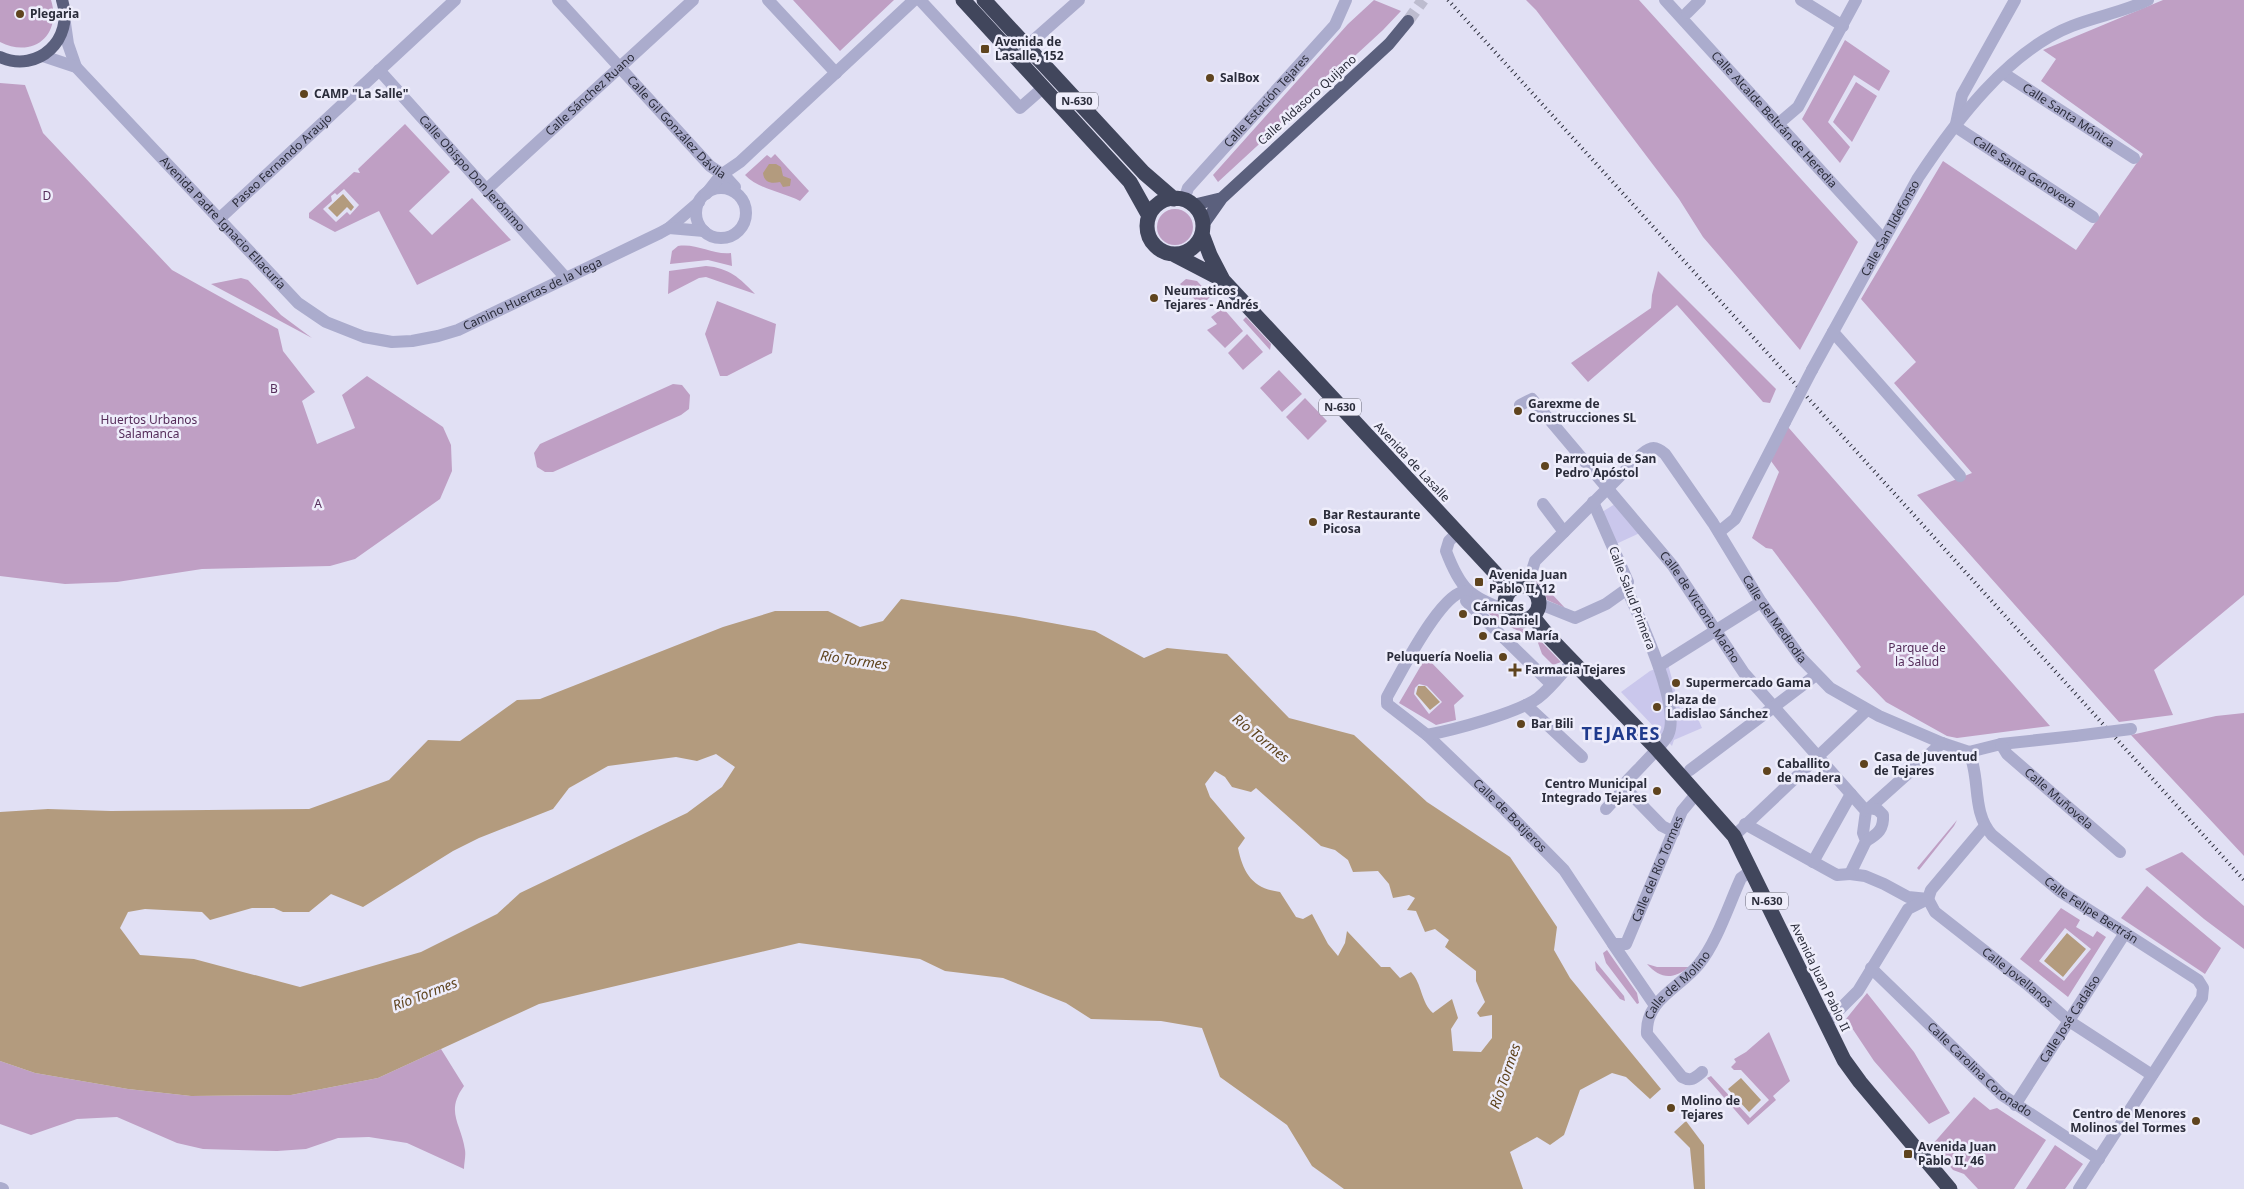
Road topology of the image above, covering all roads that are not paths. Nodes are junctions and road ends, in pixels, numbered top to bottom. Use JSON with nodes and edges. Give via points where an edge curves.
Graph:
{"nodes":[{"id":1,"x":63,"y":0,"type":"edge"},
{"id":2,"x":455,"y":0,"type":"edge"},
{"id":3,"x":558,"y":0,"type":"edge"},
{"id":4,"x":693,"y":0,"type":"edge"},
{"id":5,"x":768,"y":0,"type":"edge"},
{"id":6,"x":914,"y":0,"type":"edge"},
{"id":7,"x":920,"y":0,"type":"edge"},
{"id":8,"x":963,"y":0,"type":"edge"},
{"id":9,"x":984,"y":0,"type":"edge"},
{"id":10,"x":1080,"y":0,"type":"edge"},
{"id":11,"x":1346,"y":0,"type":"edge"},
{"id":12,"x":1665,"y":0,"type":"edge"},
{"id":13,"x":1700,"y":0,"type":"edge"},
{"id":14,"x":1801,"y":0,"type":"edge"},
{"id":15,"x":1856,"y":0,"type":"edge"},
{"id":16,"x":2015,"y":0,"type":"edge"},
{"id":17,"x":2148,"y":0,"type":"edge"},
{"id":18,"x":2126,"y":5,"type":"edge"},
{"id":19,"x":1687,"y":13,"type":"dead end"},
{"id":20,"x":1408,"y":21,"type":"tunnel mouth"},
{"id":21,"x":65,"y":23,"type":"junction"},
{"id":22,"x":1843,"y":26,"type":"junction"},
{"id":23,"x":1027,"y":46,"type":"junction"},
{"id":24,"x":43,"y":56,"type":"junction"},
{"id":25,"x":0,"y":57,"type":"edge"},
{"id":26,"x":76,"y":67,"type":"junction"},
{"id":27,"x":620,"y":67,"type":"junction"},
{"id":28,"x":379,"y":70,"type":"junction"},
{"id":29,"x":836,"y":73,"type":"junction"},
{"id":30,"x":2003,"y":73,"type":"junction"},
{"id":31,"x":1044,"y":87,"type":"junction"},
{"id":32,"x":1778,"y":124,"type":"junction"},
{"id":33,"x":1956,"y":127,"type":"junction"},
{"id":34,"x":2134,"y":158,"type":"dead end"},
{"id":35,"x":740,"y":162,"type":"junction"},
{"id":36,"x":721,"y":175,"type":"junction"},
{"id":37,"x":487,"y":189,"type":"junction"},
{"id":38,"x":737,"y":192,"type":"junction"},
{"id":39,"x":702,"y":198,"type":"junction"},
{"id":40,"x":1222,"y":198,"type":"junction"},
{"id":41,"x":1184,"y":201,"type":"junction"},
{"id":42,"x":1149,"y":216,"type":"junction"},
{"id":43,"x":2093,"y":217,"type":"dead end"},
{"id":44,"x":219,"y":219,"type":"junction"},
{"id":45,"x":669,"y":228,"type":"junction"},
{"id":46,"x":1203,"y":230,"type":"junction"},
{"id":47,"x":704,"y":231,"type":"junction"},
{"id":48,"x":1884,"y":240,"type":"junction"},
{"id":49,"x":1173,"y":254,"type":"junction"},
{"id":50,"x":565,"y":277,"type":"junction"},
{"id":51,"x":1223,"y":280,"type":"junction"},
{"id":52,"x":1832,"y":332,"type":"junction"},
{"id":53,"x":392,"y":342,"type":"joint"},
{"id":54,"x":1520,"y":405,"type":"dead end"},
{"id":55,"x":1960,"y":476,"type":"dead end"},
{"id":56,"x":1607,"y":489,"type":"junction"},
{"id":57,"x":1593,"y":502,"type":"junction"},
{"id":58,"x":1542,"y":504,"type":"dead end"},
{"id":59,"x":1564,"y":532,"type":"junction"},
{"id":60,"x":1719,"y":532,"type":"junction"},
{"id":61,"x":1457,"y":533,"type":"junction"},
{"id":62,"x":1528,"y":586,"type":"junction"},
{"id":63,"x":1627,"y":589,"type":"junction"},
{"id":64,"x":1511,"y":590,"type":"junction"},
{"id":65,"x":1466,"y":596,"type":"junction"},
{"id":66,"x":1760,"y":602,"type":"junction"},
{"id":67,"x":1506,"y":610,"type":"junction"},
{"id":68,"x":1537,"y":610,"type":"junction"},
{"id":69,"x":1716,"y":630,"type":"junction"},
{"id":70,"x":1573,"y":661,"type":"junction"},
{"id":71,"x":1659,"y":666,"type":"junction"},
{"id":72,"x":1816,"y":675,"type":"junction"},
{"id":73,"x":1551,"y":684,"type":"junction"},
{"id":74,"x":1526,"y":705,"type":"junction"},
{"id":75,"x":1774,"y":706,"type":"junction"},
{"id":76,"x":1866,"y":710,"type":"junction"},
{"id":77,"x":2131,"y":729,"type":"dead end"},
{"id":78,"x":1427,"y":735,"type":"junction"},
{"id":79,"x":1942,"y":744,"type":"junction"},
{"id":80,"x":2001,"y":744,"type":"junction"},
{"id":81,"x":1656,"y":748,"type":"junction"},
{"id":82,"x":1969,"y":752,"type":"junction"},
{"id":83,"x":1819,"y":756,"type":"junction"},
{"id":84,"x":1582,"y":757,"type":"dead end"},
{"id":85,"x":1690,"y":770,"type":"dead end"},
{"id":86,"x":1625,"y":788,"type":"junction"},
{"id":87,"x":1697,"y":793,"type":"junction"},
{"id":88,"x":1851,"y":794,"type":"junction"},
{"id":89,"x":1606,"y":809,"type":"dead end"},
{"id":90,"x":1868,"y":809,"type":"junction"},
{"id":91,"x":1745,"y":824,"type":"junction"},
{"id":92,"x":1984,"y":826,"type":"junction"},
{"id":93,"x":1674,"y":832,"type":"junction"},
{"id":94,"x":1734,"y":836,"type":"junction"},
{"id":95,"x":1866,"y":841,"type":"junction"},
{"id":96,"x":2120,"y":852,"type":"dead end"},
{"id":97,"x":1813,"y":862,"type":"junction"},
{"id":98,"x":1752,"y":870,"type":"junction"},
{"id":99,"x":1850,"y":874,"type":"junction"},
{"id":100,"x":1928,"y":899,"type":"junction"},
{"id":101,"x":2125,"y":933,"type":"junction"},
{"id":102,"x":1617,"y":945,"type":"junction"},
{"id":103,"x":1871,"y":968,"type":"junction"},
{"id":104,"x":1654,"y":1004,"type":"junction"},
{"id":105,"x":2069,"y":1021,"type":"junction"},
{"id":106,"x":1826,"y":1023,"type":"junction"},
{"id":107,"x":1702,"y":1072,"type":"dead end"},
{"id":108,"x":2152,"y":1075,"type":"junction"},
{"id":109,"x":2015,"y":1105,"type":"junction"},
{"id":110,"x":2099,"y":1159,"type":"junction"},
{"id":111,"x":1950,"y":1189,"type":"edge"},
{"id":112,"x":2079,"y":1189,"type":"edge"}],
"edges":[{"from":1,"to":21,"type":"main road"},
{"from":2,"to":28,"type":"street","name":"Paseo Fernando Araujo"},
{"from":3,"to":27,"type":"street","name":"Calle Gil González Dávila"},
{"from":4,"to":27,"type":"street","name":"Calle Sánchez Ruano"},
{"from":5,"to":29,"type":"street"},
{"from":6,"to":29,"type":"street","name":"Camino Huertas de la Vega"},
{"from":7,"to":31,"type":"street","via":[[1020,108]]},
{"from":8,"to":31,"type":"highway","number":"N-630"},
{"from":9,"to":23,"type":"highway","number":"N-630"},
{"from":10,"to":23,"type":"street"},
{"from":11,"to":41,"type":"street","name":"Calle Estación Tejares","via":[[1335,25],[1188,188]]},
{"from":12,"to":32,"type":"street","name":"Calle Alcalde Beltrán de Heredia"},
{"from":13,"to":19,"type":"street"},
{"from":14,"to":22,"type":"street"},
{"from":15,"to":22,"type":"street"},
{"from":16,"to":33,"type":"street","name":"Calle San Ildefonso","via":[[1962,95]]},
{"from":17,"to":18,"type":"street","name":"Calle San Ildefonso"},
{"from":18,"to":30,"type":"street","name":"Calle San Ildefonso","via":[[2050,36]]},
{"from":20,"to":40,"type":"main road","name":"Calle Aldasoro Quijano","via":[[1389,44]]},
{"from":21,"to":24,"type":"main road","via":[[54,47]]},
{"from":21,"to":26,"type":"street","name":"Avenida Padre Ignacio Ellacuría"},
{"from":22,"to":32,"type":"street","via":[[1798,107]]},
{"from":23,"to":41,"type":"highway","number":"N-630","via":[[1144,174]]},
{"from":24,"to":25,"type":"main road","via":[[26,62]]},
{"from":24,"to":26,"type":"street","name":"Avenida Padre Ignacio Ellacuría"},
{"from":26,"to":44,"type":"street","name":"Avenida Padre Ignacio Ellacuría"},
{"from":27,"to":36,"type":"street","name":"Calle Gil González Dávila"},
{"from":27,"to":37,"type":"street","name":"Calle Sánchez Ruano"},
{"from":28,"to":37,"type":"street","name":"Calle Obispo Don Jerónimo"},
{"from":28,"to":44,"type":"street","name":"Paseo Fernando Araujo"},
{"from":29,"to":35,"type":"street","name":"Camino Huertas de la Vega"},
{"from":30,"to":33,"type":"street","name":"Calle San Ildefonso"},
{"from":30,"to":34,"type":"street","name":"Calle Santa Mónica"},
{"from":31,"to":42,"type":"highway","number":"N-630","via":[[1130,182]]},
{"from":32,"to":48,"type":"street","name":"Calle Alcalde Beltrán de Heredia"},
{"from":33,"to":43,"type":"street","name":"Calle Santa Genoveva"},
{"from":33,"to":48,"type":"street","name":"Calle San Ildefonso","via":[[1918,178]]},
{"from":35,"to":36,"type":"street","name":"Camino Huertas de la Vega"},
{"from":35,"to":38,"type":"street","via":[[735,172]]},
{"from":36,"to":38,"type":"street","name":"Calle Gil González Dávila"},
{"from":36,"to":39,"type":"street","name":"Camino Huertas de la Vega"},
{"from":37,"to":50,"type":"street","name":"Calle Obispo Don Jerónimo"},
{"from":38,"to":39,"type":"street","via":[[721,188]]},
{"from":38,"to":47,"type":"street","via":[[746,215],[740,230],[726,238]]},
{"from":39,"to":45,"type":"street","name":"Camino Huertas de la Vega"},
{"from":39,"to":47,"type":"street","via":[[697,216]]},
{"from":40,"to":41,"type":"main road","name":"Calle Aldasoro Quijano"},
{"from":40,"to":46,"type":"main road","name":"Calle Aldasoro Quijano"},
{"from":41,"to":42,"type":"highway","via":[[1159,204]]},
{"from":41,"to":46,"type":"highway","number":"N-630","via":[[1202,217]]},
{"from":42,"to":49,"type":"highway","number":"N-630","via":[[1150,238],[1160,250]]},
{"from":44,"to":53,"type":"street","name":"Avenida Padre Ignacio Ellacuría","via":[[310,313],[342,330]]},
{"from":45,"to":47,"type":"street"},
{"from":45,"to":50,"type":"street","name":"Camino Huertas de la Vega"},
{"from":46,"to":49,"type":"highway","via":[[1195,247]]},
{"from":46,"to":51,"type":"highway","name":"Avenida de Lasalle","number":"N-630","via":[[1210,255]]},
{"from":48,"to":52,"type":"street","name":"Calle San Ildefonso"},
{"from":49,"to":51,"type":"highway","name":"Avenida de Lasalle","number":"N-630"},
{"from":50,"to":53,"type":"street","name":"Camino Huertas de la Vega","via":[[458,330],[423,339]]},
{"from":51,"to":61,"type":"highway","name":"Avenida de Lasalle","number":"N-630"},
{"from":52,"to":55,"type":"street"},
{"from":52,"to":60,"type":"street","name":"Calle San Ildefonso","bridge":true,"via":[[1735,519]]},
{"from":54,"to":56,"type":"street","name":"Calle de Victorio Macho","via":[[1532,399]]},
{"from":56,"to":57,"type":"street"},
{"from":56,"to":60,"type":"street","name":"Calle del Mediodía","via":[[1651,447],[1660,449]]},
{"from":56,"to":69,"type":"street","name":"Calle de Victorio Macho","via":[[1673,566]]},
{"from":57,"to":59,"type":"street"},
{"from":57,"to":63,"type":"street","name":"Calle Salud Primera","via":[[1628,582]]},
{"from":58,"to":59,"type":"street"},
{"from":59,"to":62,"type":"street","via":[[1535,561]]},
{"from":60,"to":66,"type":"street","name":"Calle del Mediodía"},
{"from":61,"to":64,"type":"highway","number":"N-630"},
{"from":61,"to":65,"type":"street","via":[[1449,541],[1446,551]]},
{"from":62,"to":64,"type":"highway"},
{"from":62,"to":68,"type":"highway","name":"Avenida Juan Pablo II","number":"N-630","via":[[1537,593]]},
{"from":63,"to":68,"type":"street","via":[[1581,617]]},
{"from":63,"to":71,"type":"street","name":"Calle Salud Primera"},
{"from":64,"to":67,"type":"highway","via":[[1505,599]]},
{"from":65,"to":67,"type":"street"},
{"from":65,"to":73,"type":"street"},
{"from":65,"to":78,"type":"street","name":"Calle de Botijeros","via":[[1460,591],[1440,609],[1393,686],[1387,704]]},
{"from":66,"to":69,"type":"street"},
{"from":66,"to":72,"type":"street","name":"Calle del Mediodía"},
{"from":67,"to":68,"type":"highway","via":[[1520,620]]},
{"from":68,"to":70,"type":"highway","name":"Avenida Juan Pablo II","number":"N-630"},
{"from":69,"to":71,"type":"street"},
{"from":69,"to":75,"type":"street","name":"Calle de Victorio Macho","via":[[1744,673]]},
{"from":70,"to":73,"type":"street"},
{"from":70,"to":81,"type":"highway","name":"Avenida Juan Pablo II","number":"N-630"},
{"from":71,"to":81,"type":"street","via":[[1671,719],[1668,735]]},
{"from":72,"to":75,"type":"street"},
{"from":72,"to":76,"type":"street","name":"Calle del Mediodía","via":[[1830,688]]},
{"from":73,"to":74,"type":"street"},
{"from":74,"to":78,"type":"street"},
{"from":74,"to":84,"type":"street"},
{"from":75,"to":83,"type":"street","name":"Calle de Victorio Macho"},
{"from":75,"to":85,"type":"street"},
{"from":76,"to":79,"type":"street","name":"Calle del Mediodía"},
{"from":76,"to":83,"type":"street"},
{"from":77,"to":80,"type":"street","bridge":true},
{"from":78,"to":102,"type":"street","name":"Calle de Botijeros","via":[[1564,870]]},
{"from":79,"to":82,"type":"street"},
{"from":79,"to":90,"type":"street"},
{"from":80,"to":82,"type":"street"},
{"from":80,"to":96,"type":"street","name":"Calle Muñovela","via":[[2007,754]]},
{"from":81,"to":86,"type":"street","via":[[1627,781]]},
{"from":81,"to":87,"type":"highway","name":"Avenida Juan Pablo II","number":"N-630"},
{"from":82,"to":92,"type":"street","via":[[1973,761],[1978,809]]},
{"from":83,"to":88,"type":"street","name":"Calle de Victorio Macho"},
{"from":83,"to":91,"type":"street"},
{"from":86,"to":89,"type":"street"},
{"from":86,"to":93,"type":"street","via":[[1662,826]]},
{"from":87,"to":93,"type":"street","name":"Calle del Río Tormes","via":[[1682,812]]},
{"from":87,"to":94,"type":"highway","name":"Avenida Juan Pablo II","number":"N-630"},
{"from":88,"to":90,"type":"street","name":"Calle de Victorio Macho"},
{"from":88,"to":97,"type":"street"},
{"from":90,"to":95,"type":"street","via":[[1863,833]]},
{"from":90,"to":95,"type":"street","name":"Calle de Victorio Macho","via":[[1878,810],[1884,823],[1876,835]]},
{"from":91,"to":94,"type":"street"},
{"from":91,"to":97,"type":"street"},
{"from":92,"to":100,"type":"street","via":[[1931,890]]},
{"from":92,"to":101,"type":"street","name":"Calle Felipe Bertrán","via":[[2061,892]]},
{"from":93,"to":102,"type":"street","name":"Calle del Río Tormes","via":[[1626,944]]},
{"from":94,"to":98,"type":"highway","name":"Avenida Juan Pablo II","number":"N-630"},
{"from":95,"to":99,"type":"street"},
{"from":97,"to":99,"type":"street","via":[[1836,875]]},
{"from":98,"to":104,"type":"street","name":"Calle del Molino","via":[[1740,878],[1701,962]]},
{"from":98,"to":106,"type":"highway","name":"Avenida Juan Pablo II","number":"N-630"},
{"from":99,"to":100,"type":"street","via":[[1865,876],[1908,897]]},
{"from":100,"to":103,"type":"street","via":[[1908,909]]},
{"from":100,"to":105,"type":"street","name":"Calle Jovellanos","via":[[1935,912]]},
{"from":101,"to":105,"type":"street","name":"Calle José Cadalso"},
{"from":101,"to":108,"type":"street","name":"Calle Felipe Bertrán","via":[[2198,980],[2203,988],[2202,998]]},
{"from":102,"to":104,"type":"street","name":"Calle de Botijeros"},
{"from":103,"to":106,"type":"street","via":[[1858,991]]},
{"from":103,"to":109,"type":"street","name":"Calle Carolina Coronado"},
{"from":104,"to":107,"type":"street","name":"Calle del Molino","via":[[1646,1023],[1651,1041],[1682,1077],[1694,1079]]},
{"from":105,"to":108,"type":"street","name":"Calle Jovellanos"},
{"from":105,"to":109,"type":"street","name":"Calle José Cadalso"},
{"from":106,"to":111,"type":"highway","name":"Avenida Juan Pablo II","number":"N-630","via":[[1844,1060],[1860,1082]]},
{"from":108,"to":110,"type":"street"},
{"from":109,"to":110,"type":"street","name":"Calle Carolina Coronado"},
{"from":110,"to":112,"type":"street"}]}
